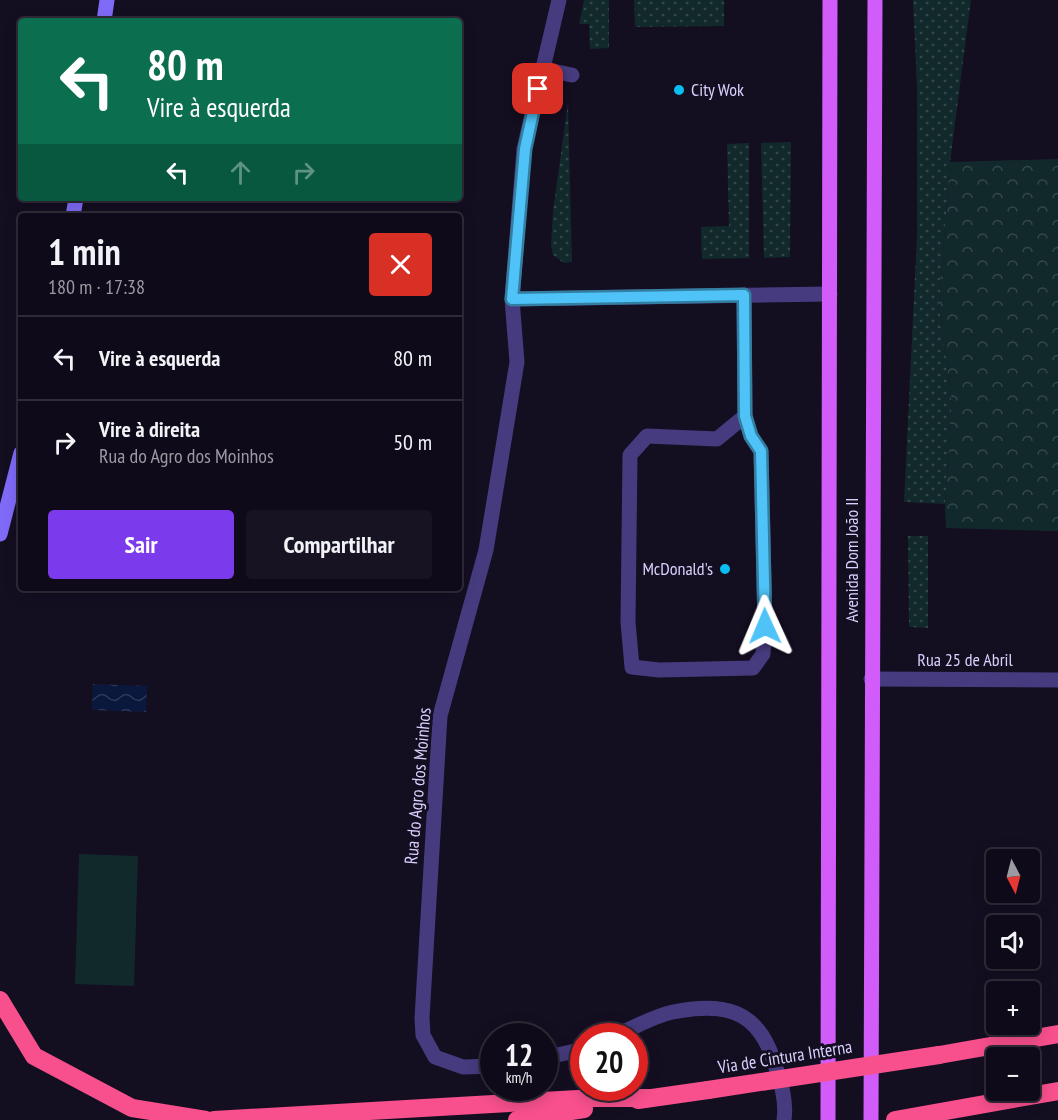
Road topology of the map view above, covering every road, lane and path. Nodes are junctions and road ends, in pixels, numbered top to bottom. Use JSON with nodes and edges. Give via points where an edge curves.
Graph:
{"nodes":[{"id":1,"x":107,"y":0,"type":"edge"},
{"id":2,"x":559,"y":0,"type":"edge"},
{"id":3,"x":830,"y":0,"type":"edge"},
{"id":4,"x":874,"y":0,"type":"edge"},
{"id":5,"x":104,"y":18,"type":"edge"},
{"id":6,"x":543,"y":69,"type":"junction"},
{"id":7,"x":572,"y":75,"type":"dead end"},
{"id":8,"x":830,"y":294,"type":"junction"},
{"id":9,"x":744,"y":295,"type":"junction"},
{"id":10,"x":512,"y":299,"type":"junction"},
{"id":11,"x":745,"y":416,"type":"junction"},
{"id":12,"x":18,"y":465,"type":"edge"},
{"id":13,"x":0,"y":534,"type":"edge"},
{"id":14,"x":871,"y":679,"type":"junction"},
{"id":15,"x":1058,"y":680,"type":"edge"},
{"id":16,"x":0,"y":1000,"type":"edge"},
{"id":17,"x":645,"y":1023,"type":"edge"},
{"id":18,"x":1058,"y":1034,"type":"edge"},
{"id":19,"x":480,"y":1066,"type":"edge"},
{"id":20,"x":1058,"y":1091,"type":"edge"},
{"id":21,"x":650,"y":1098,"type":"junction"},
{"id":22,"x":206,"y":1120,"type":"edge"},
{"id":23,"x":214,"y":1120,"type":"edge"},
{"id":24,"x":517,"y":1120,"type":"edge"},
{"id":25,"x":784,"y":1120,"type":"edge"},
{"id":26,"x":828,"y":1120,"type":"edge"},
{"id":27,"x":871,"y":1120,"type":"edge"},
{"id":28,"x":895,"y":1120,"type":"edge"}],
"edges":[{"from":1,"to":5,"type":"main road"},
{"from":2,"to":6,"type":"street","name":"Rua do Agro dos Moinhos"},
{"from":3,"to":8,"type":"main road","name":"Avenida Dom João II"},
{"from":4,"to":14,"type":"main road","name":"Avenida Dom João II"},
{"from":6,"to":7,"type":"street"},
{"from":6,"to":10,"type":"street","name":"Rua do Agro dos Moinhos","via":[[525,149]]},
{"from":8,"to":9,"type":"street"},
{"from":8,"to":26,"type":"main road","name":"Avenida Dom João II"},
{"from":9,"to":10,"type":"street"},
{"from":9,"to":11,"type":"street"},
{"from":10,"to":19,"type":"street","name":"Rua do Agro dos Moinhos","via":[[517,362],[486,550],[440,716],[422,1018],[423,1035],[435,1057],[463,1067]]},
{"from":11,"to":11,"type":"street","via":[[761,451],[763,654],[753,668],[632,667],[628,622],[630,455],[647,436],[717,439]]},
{"from":12,"to":13,"type":"main road"},
{"from":14,"to":15,"type":"street","name":"Rua 25 de Abril"},
{"from":14,"to":27,"type":"main road","name":"Avenida Dom João II"},
{"from":16,"to":22,"type":"highway","via":[[34,1056],[132,1108]]},
{"from":17,"to":25,"type":"street","via":[[672,1012],[718,1007],[748,1018],[768,1042],[783,1088]]},
{"from":18,"to":21,"type":"highway","name":"Via de Cintura Interna","bridge":true},
{"from":20,"to":28,"type":"highway"},
{"from":21,"to":23,"type":"highway"},
{"from":21,"to":24,"type":"highway","name":"Via de Cintura Interna"}]}
